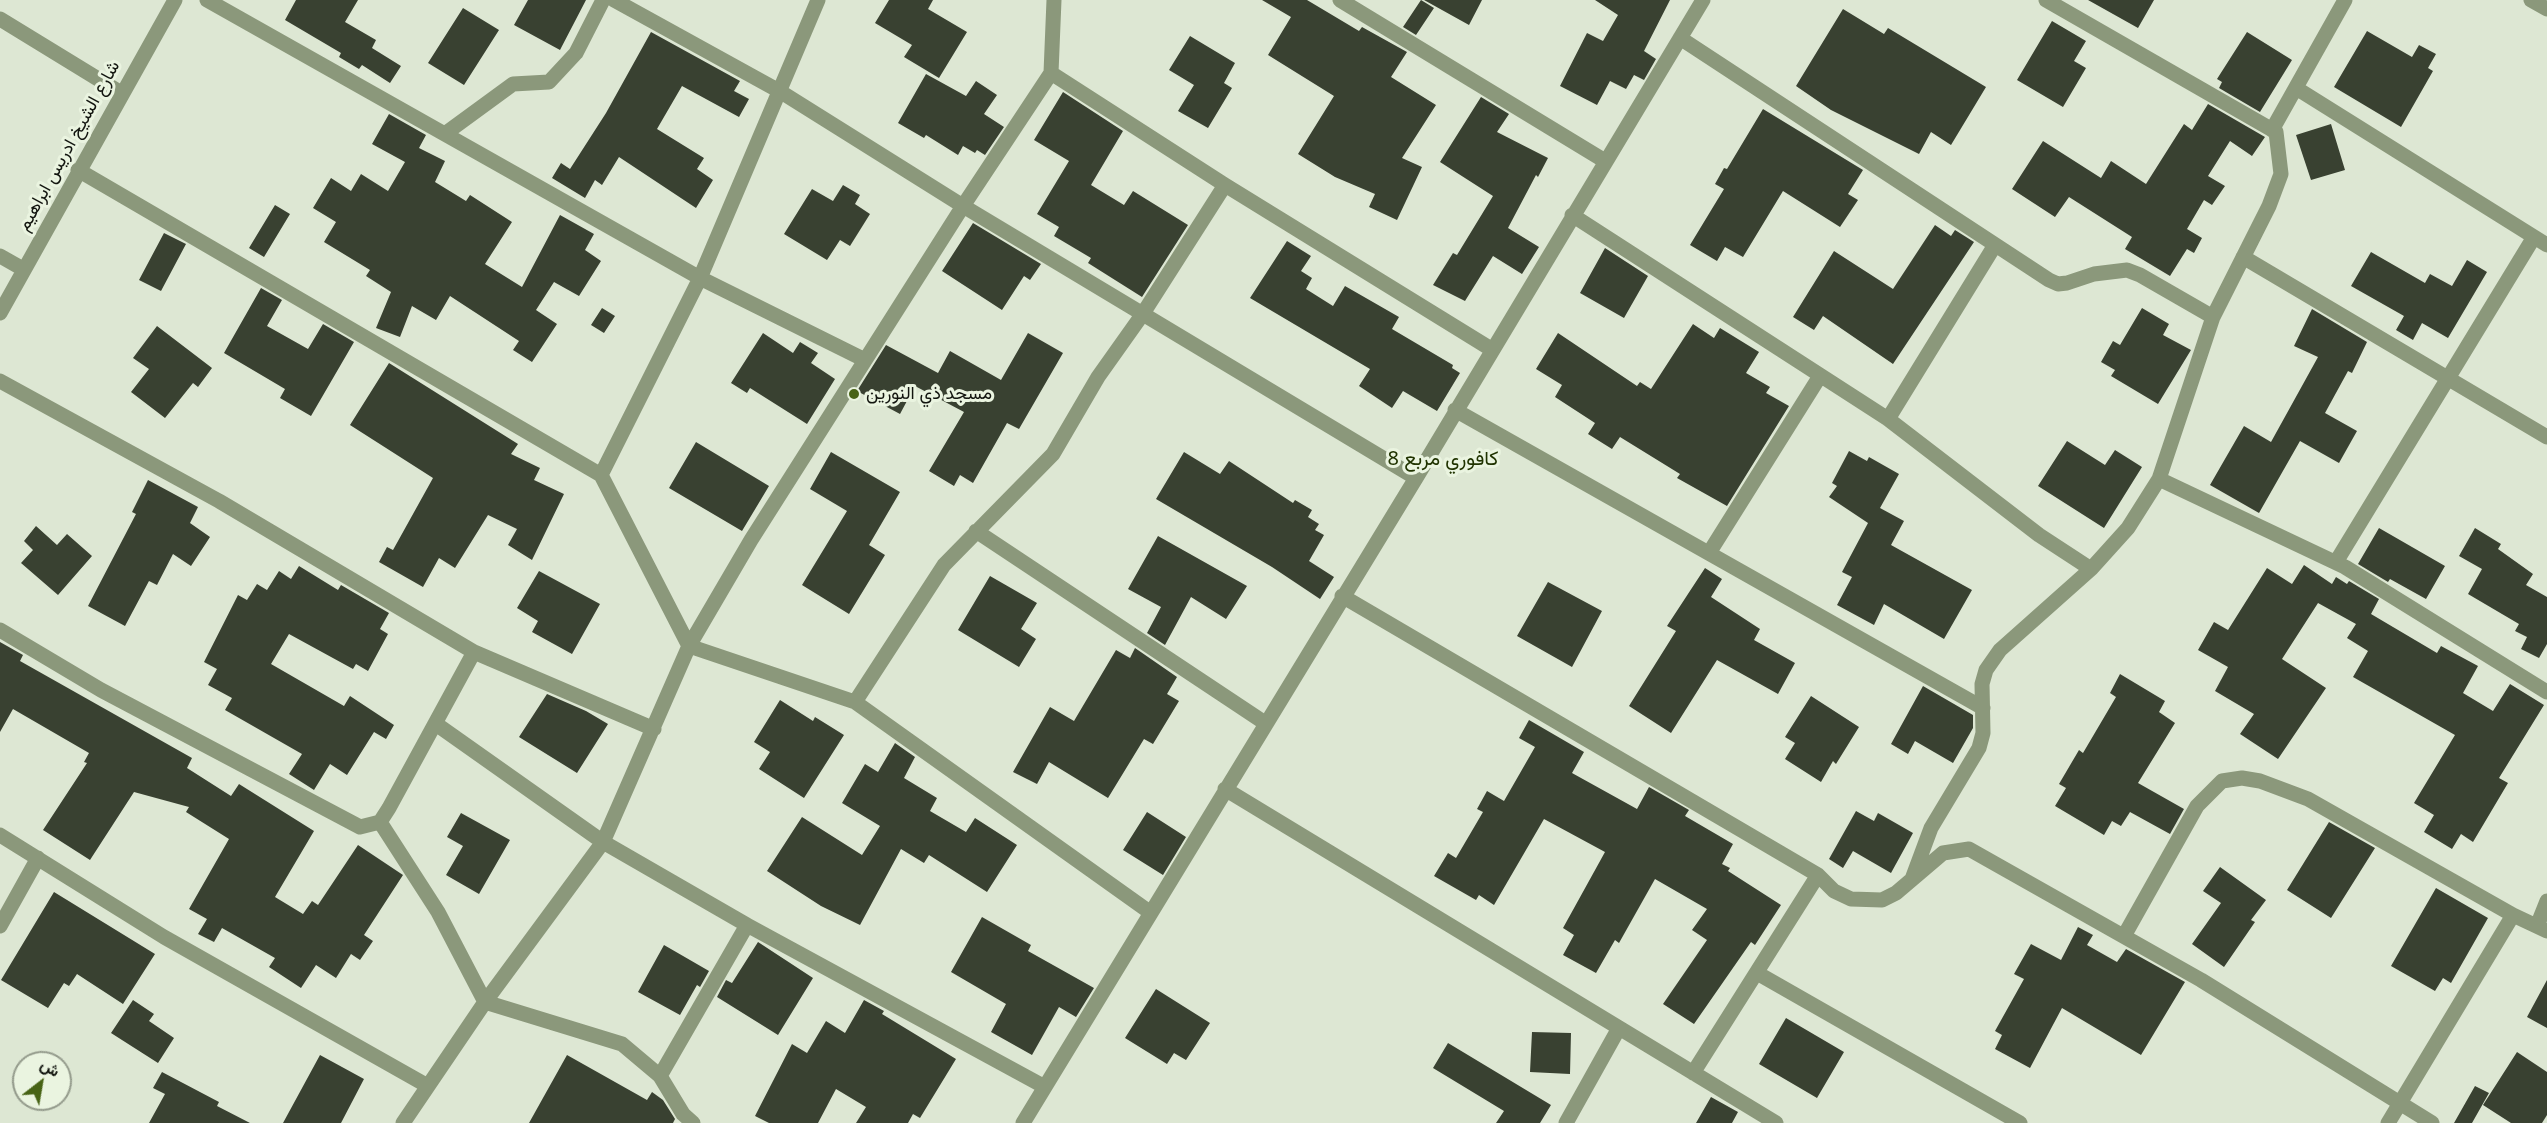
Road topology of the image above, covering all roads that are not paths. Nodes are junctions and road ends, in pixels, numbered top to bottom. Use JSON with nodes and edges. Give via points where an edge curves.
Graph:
{"nodes":[{"id":1,"x":175,"y":0,"type":"edge"},
{"id":2,"x":207,"y":0,"type":"edge"},
{"id":3,"x":603,"y":0,"type":"edge"},
{"id":4,"x":614,"y":0,"type":"edge"},
{"id":5,"x":818,"y":0,"type":"edge"},
{"id":6,"x":1054,"y":0,"type":"edge"},
{"id":7,"x":1340,"y":0,"type":"edge"},
{"id":8,"x":1703,"y":0,"type":"edge"},
{"id":9,"x":2046,"y":0,"type":"edge"},
{"id":10,"x":2345,"y":0,"type":"edge"},
{"id":11,"x":2531,"y":0,"type":"edge"},
{"id":12,"x":2547,"y":9,"type":"edge"},
{"id":13,"x":0,"y":19,"type":"edge"},
{"id":14,"x":1680,"y":38,"type":"junction"},
{"id":15,"x":1051,"y":72,"type":"junction"},
{"id":16,"x":2296,"y":88,"type":"junction"},
{"id":17,"x":781,"y":92,"type":"junction"},
{"id":18,"x":121,"y":93,"type":"junction"},
{"id":19,"x":2272,"y":130,"type":"junction"},
{"id":20,"x":446,"y":133,"type":"junction"},
{"id":21,"x":1605,"y":161,"type":"junction"},
{"id":22,"x":78,"y":170,"type":"junction"},
{"id":23,"x":1225,"y":185,"type":"junction"},
{"id":24,"x":963,"y":206,"type":"junction"},
{"id":25,"x":1572,"y":215,"type":"junction"},
{"id":26,"x":2541,"y":241,"type":"edge"},
{"id":27,"x":1995,"y":245,"type":"junction"},
{"id":28,"x":0,"y":256,"type":"edge"},
{"id":29,"x":2243,"y":257,"type":"junction"},
{"id":30,"x":23,"y":269,"type":"junction"},
{"id":31,"x":700,"y":278,"type":"junction"},
{"id":32,"x":0,"y":313,"type":"edge"},
{"id":33,"x":1142,"y":315,"type":"junction"},
{"id":34,"x":2213,"y":317,"type":"junction"},
{"id":35,"x":1491,"y":349,"type":"junction"},
{"id":36,"x":865,"y":360,"type":"junction"},
{"id":37,"x":1820,"y":376,"type":"junction"},
{"id":38,"x":2448,"y":378,"type":"junction"},
{"id":39,"x":0,"y":381,"type":"edge"},
{"id":40,"x":1455,"y":410,"type":"junction"},
{"id":41,"x":1887,"y":419,"type":"junction"},
{"id":42,"x":2547,"y":437,"type":"edge"},
{"id":43,"x":601,"y":475,"type":"junction"},
{"id":44,"x":1416,"y":478,"type":"junction"},
{"id":45,"x":2159,"y":479,"type":"junction"},
{"id":46,"x":976,"y":531,"type":"junction"},
{"id":47,"x":1708,"y":553,"type":"junction"},
{"id":48,"x":2336,"y":562,"type":"junction"},
{"id":49,"x":2091,"y":569,"type":"junction"},
{"id":50,"x":1342,"y":596,"type":"junction"},
{"id":51,"x":0,"y":630,"type":"edge"},
{"id":52,"x":689,"y":646,"type":"junction"},
{"id":53,"x":474,"y":652,"type":"junction"},
{"id":54,"x":2547,"y":692,"type":"edge"},
{"id":55,"x":855,"y":702,"type":"junction"},
{"id":56,"x":1983,"y":708,"type":"junction"},
{"id":57,"x":1265,"y":723,"type":"junction"},
{"id":58,"x":435,"y":724,"type":"junction"},
{"id":59,"x":654,"y":729,"type":"junction"},
{"id":60,"x":1225,"y":789,"type":"junction"},
{"id":61,"x":380,"y":822,"type":"junction"},
{"id":62,"x":0,"y":835,"type":"edge"},
{"id":63,"x":603,"y":842,"type":"junction"},
{"id":64,"x":38,"y":858,"type":"junction"},
{"id":65,"x":1818,"y":875,"type":"junction"},
{"id":66,"x":1912,"y":879,"type":"junction"},
{"id":67,"x":2547,"y":901,"type":"edge"},
{"id":68,"x":1150,"y":913,"type":"junction"},
{"id":69,"x":2513,"y":915,"type":"junction"},
{"id":70,"x":747,"y":924,"type":"junction"},
{"id":71,"x":0,"y":926,"type":"edge"},
{"id":72,"x":2542,"y":928,"type":"edge"},
{"id":73,"x":2124,"y":936,"type":"junction"},
{"id":74,"x":1756,"y":972,"type":"junction"},
{"id":75,"x":485,"y":1002,"type":"junction"},
{"id":76,"x":1619,"y":1028,"type":"junction"},
{"id":77,"x":1694,"y":1073,"type":"junction"},
{"id":78,"x":660,"y":1076,"type":"junction"},
{"id":79,"x":426,"y":1085,"type":"junction"},
{"id":80,"x":1045,"y":1087,"type":"junction"},
{"id":81,"x":2400,"y":1103,"type":"junction"},
{"id":82,"x":404,"y":1123,"type":"edge"},
{"id":83,"x":693,"y":1123,"type":"edge"},
{"id":84,"x":1023,"y":1123,"type":"edge"},
{"id":85,"x":1566,"y":1123,"type":"edge"},
{"id":86,"x":1776,"y":1123,"type":"edge"},
{"id":87,"x":2020,"y":1123,"type":"edge"},
{"id":88,"x":2388,"y":1123,"type":"edge"},
{"id":89,"x":2432,"y":1123,"type":"edge"}],
"edges":[{"from":1,"to":18,"type":"street","name":"شارع الشيخ ادريس ابراهيم"},
{"from":2,"to":20,"type":"street"},
{"from":3,"to":20,"type":"street","via":[[576,53],[549,82],[513,84]]},
{"from":4,"to":17,"type":"street"},
{"from":5,"to":17,"type":"street"},
{"from":6,"to":15,"type":"street"},
{"from":7,"to":21,"type":"street"},
{"from":8,"to":14,"type":"street"},
{"from":9,"to":19,"type":"street"},
{"from":10,"to":16,"type":"street"},
{"from":11,"to":12,"type":"street"},
{"from":13,"to":18,"type":"street"},
{"from":14,"to":21,"type":"street"},
{"from":14,"to":27,"type":"street"},
{"from":15,"to":23,"type":"street"},
{"from":15,"to":24,"type":"street"},
{"from":16,"to":19,"type":"street"},
{"from":16,"to":26,"type":"street"},
{"from":17,"to":24,"type":"street"},
{"from":17,"to":31,"type":"street"},
{"from":18,"to":22,"type":"street","name":"شارع الشيخ ادريس ابراهيم"},
{"from":19,"to":29,"type":"street","via":[[2276,132],[2281,174]]},
{"from":20,"to":31,"type":"street"},
{"from":21,"to":25,"type":"street"},
{"from":22,"to":30,"type":"street","name":"شارع الشيخ ادريس ابراهيم"},
{"from":22,"to":43,"type":"street"},
{"from":23,"to":33,"type":"street"},
{"from":23,"to":35,"type":"street"},
{"from":24,"to":33,"type":"street"},
{"from":24,"to":36,"type":"street"},
{"from":25,"to":35,"type":"street"},
{"from":25,"to":37,"type":"street"},
{"from":26,"to":38,"type":"street"},
{"from":27,"to":34,"type":"street","via":[[2058,284],[2105,272],[2133,272]]},
{"from":27,"to":41,"type":"street"},
{"from":28,"to":30,"type":"street"},
{"from":29,"to":34,"type":"street"},
{"from":29,"to":38,"type":"street"},
{"from":30,"to":32,"type":"street","name":"شارع الشيخ ادريس ابراهيم"},
{"from":31,"to":36,"type":"street"},
{"from":31,"to":43,"type":"street"},
{"from":33,"to":44,"type":"street"},
{"from":33,"to":46,"type":"street","via":[[1098,377],[1053,454]]},
{"from":34,"to":45,"type":"street"},
{"from":35,"to":40,"type":"street"},
{"from":36,"to":52,"type":"street","via":[[750,540]]},
{"from":37,"to":41,"type":"street"},
{"from":37,"to":47,"type":"street"},
{"from":38,"to":42,"type":"street"},
{"from":38,"to":48,"type":"street"},
{"from":39,"to":53,"type":"street","via":[[219,501]]},
{"from":40,"to":44,"type":"street"},
{"from":40,"to":47,"type":"street"},
{"from":41,"to":49,"type":"street","via":[[2039,535]]},
{"from":43,"to":52,"type":"street"},
{"from":44,"to":50,"type":"street"},
{"from":45,"to":48,"type":"street"},
{"from":45,"to":49,"type":"street","via":[[2128,528]]},
{"from":46,"to":55,"type":"street","via":[[944,565]]},
{"from":46,"to":57,"type":"street"},
{"from":47,"to":56,"type":"street"},
{"from":48,"to":54,"type":"street"},
{"from":49,"to":56,"type":"street","via":[[2000,650],[1983,676]]},
{"from":50,"to":57,"type":"street"},
{"from":50,"to":65,"type":"street"},
{"from":51,"to":61,"type":"street","via":[[101,690],[360,827]]},
{"from":52,"to":55,"type":"street"},
{"from":52,"to":59,"type":"street"},
{"from":53,"to":58,"type":"street"},
{"from":53,"to":59,"type":"street"},
{"from":55,"to":68,"type":"street"},
{"from":56,"to":66,"type":"street","via":[[1979,748],[1931,828]]},
{"from":57,"to":60,"type":"street"},
{"from":58,"to":61,"type":"street"},
{"from":58,"to":63,"type":"street"},
{"from":59,"to":63,"type":"street"},
{"from":60,"to":68,"type":"street"},
{"from":60,"to":76,"type":"street"},
{"from":61,"to":75,"type":"street","via":[[438,912]]},
{"from":62,"to":64,"type":"street"},
{"from":63,"to":70,"type":"street"},
{"from":63,"to":75,"type":"street"},
{"from":64,"to":71,"type":"street"},
{"from":64,"to":79,"type":"street","via":[[164,937]]},
{"from":65,"to":66,"type":"street","via":[[1834,891],[1865,900],[1882,900]]},
{"from":65,"to":74,"type":"street"},
{"from":66,"to":73,"type":"street","via":[[1944,853],[1970,849]]},
{"from":67,"to":72,"type":"street"},
{"from":68,"to":80,"type":"street"},
{"from":69,"to":72,"type":"street"},
{"from":69,"to":73,"type":"street","via":[[2308,799],[2242,778],[2222,781],[2197,806]]},
{"from":69,"to":81,"type":"street"},
{"from":70,"to":78,"type":"street"},
{"from":70,"to":80,"type":"street"},
{"from":73,"to":81,"type":"street"},
{"from":74,"to":77,"type":"street"},
{"from":74,"to":87,"type":"street"},
{"from":75,"to":78,"type":"street","via":[[622,1044]]},
{"from":75,"to":79,"type":"street"},
{"from":76,"to":77,"type":"street"},
{"from":76,"to":85,"type":"street"},
{"from":77,"to":86,"type":"street"},
{"from":78,"to":83,"type":"street","via":[[683,1114]]},
{"from":79,"to":82,"type":"street"},
{"from":80,"to":84,"type":"street"},
{"from":81,"to":88,"type":"street"},
{"from":81,"to":89,"type":"street"}]}
